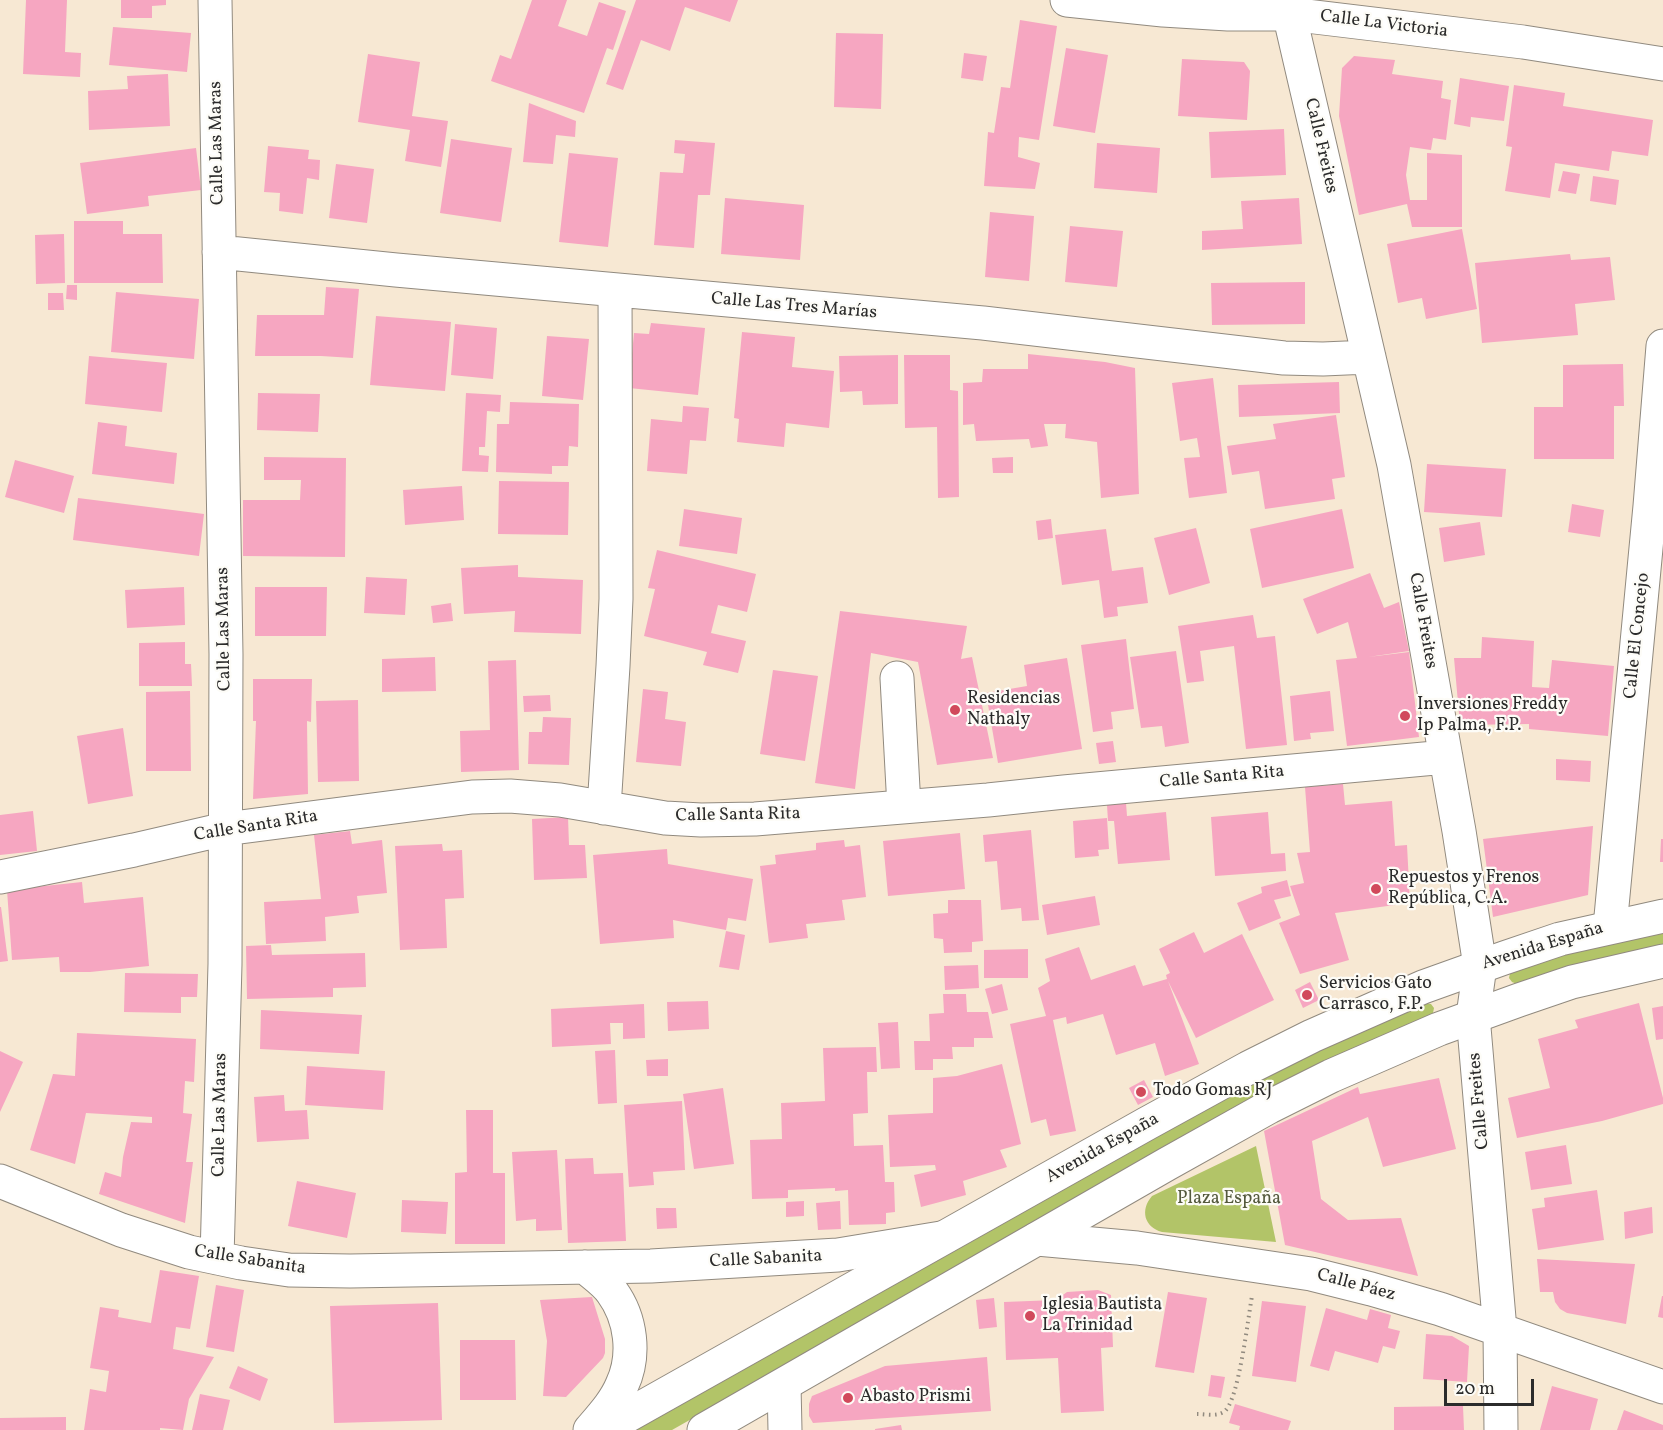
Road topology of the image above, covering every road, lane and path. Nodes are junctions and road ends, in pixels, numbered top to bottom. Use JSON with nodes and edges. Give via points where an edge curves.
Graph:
{"nodes":[{"id":1,"x":215,"y":0,"type":"edge"},
{"id":2,"x":1067,"y":0,"type":"edge"},
{"id":3,"x":1288,"y":7,"type":"edge"},
{"id":4,"x":1663,"y":64,"type":"edge"},
{"id":5,"x":219,"y":252,"type":"junction"},
{"id":6,"x":615,"y":290,"type":"junction"},
{"id":7,"x":1663,"y":346,"type":"edge"},
{"id":8,"x":1369,"y":357,"type":"junction"},
{"id":9,"x":897,"y":678,"type":"dead end"},
{"id":10,"x":1446,"y":757,"type":"junction"},
{"id":11,"x":904,"y":807,"type":"junction"},
{"id":12,"x":604,"y":808,"type":"junction"},
{"id":13,"x":225,"y":830,"type":"junction"},
{"id":14,"x":0,"y":877,"type":"edge"},
{"id":15,"x":1663,"y":916,"type":"edge"},
{"id":16,"x":1610,"y":927,"type":"junction"},
{"id":17,"x":1663,"y":961,"type":"edge"},
{"id":18,"x":1480,"y":966,"type":"junction"},
{"id":19,"x":1473,"y":1016,"type":"junction"},
{"id":20,"x":0,"y":1181,"type":"edge"},
{"id":21,"x":946,"y":1237,"type":"junction"},
{"id":22,"x":1037,"y":1239,"type":"junction"},
{"id":23,"x":218,"y":1258,"type":"junction"},
{"id":24,"x":1257,"y":1265,"type":"junction"},
{"id":25,"x":585,"y":1267,"type":"junction"},
{"id":26,"x":1500,"y":1330,"type":"junction"},
{"id":27,"x":784,"y":1384,"type":"junction"},
{"id":28,"x":1663,"y":1387,"type":"edge"},
{"id":29,"x":1197,"y":1413,"type":"dead end"},
{"id":30,"x":590,"y":1430,"type":"edge"},
{"id":31,"x":602,"y":1430,"type":"edge"},
{"id":32,"x":704,"y":1430,"type":"edge"},
{"id":33,"x":785,"y":1430,"type":"edge"},
{"id":34,"x":1501,"y":1430,"type":"edge"}],
"edges":[{"from":1,"to":5,"type":"street","name":"Calle Las Maras"},
{"from":2,"to":3,"type":"street","name":"Calle La Victoria","via":[[1228,14]]},
{"from":3,"to":4,"type":"street","name":"Calle La Victoria"},
{"from":3,"to":8,"type":"street","name":"Calle Freites"},
{"from":5,"to":6,"type":"street","name":"Calle Las Tres Marías"},
{"from":5,"to":13,"type":"street","name":"Calle Las Maras"},
{"from":6,"to":8,"type":"street","name":"Calle Las Tres Marías","via":[[983,323],[1284,358]]},
{"from":6,"to":12,"type":"street","via":[[616,599]]},
{"from":7,"to":16,"type":"street","name":"Calle El Concejo"},
{"from":8,"to":10,"type":"street","name":"Calle Freites","via":[[1394,465]]},
{"from":9,"to":11,"type":"street"},
{"from":10,"to":11,"type":"street","name":"Calle Santa Rita"},
{"from":10,"to":18,"type":"street","name":"Calle Freites"},
{"from":11,"to":12,"type":"street","name":"Calle Santa Rita","via":[[702,820]]},
{"from":12,"to":13,"type":"street","name":"Calle Santa Rita","via":[[560,800],[472,797]]},
{"from":13,"to":14,"type":"street","name":"Calle Santa Rita"},
{"from":13,"to":23,"type":"street","name":"Calle Las Maras"},
{"from":15,"to":16,"type":"street","name":"Avenida España"},
{"from":16,"to":18,"type":"street","name":"Avenida España"},
{"from":17,"to":19,"type":"street","via":[[1572,982]]},
{"from":18,"to":19,"type":"street","name":"Calle Freites"},
{"from":18,"to":21,"type":"street","name":"Avenida España","via":[[1423,987],[1248,1068]]},
{"from":19,"to":22,"type":"street","via":[[1279,1102]]},
{"from":19,"to":26,"type":"street","name":"Calle Freites"},
{"from":20,"to":23,"type":"street","name":"Calle Sabanita","via":[[121,1230]]},
{"from":21,"to":25,"type":"street","name":"Calle Sabanita","via":[[838,1255]]},
{"from":21,"to":31,"type":"street","name":"Avenida España"},
{"from":22,"to":24,"type":"street","name":"Calle Páez"},
{"from":22,"to":27,"type":"street"},
{"from":23,"to":25,"type":"street","name":"Calle Sabanita","via":[[289,1270]]},
{"from":24,"to":26,"type":"street","name":"Calle Páez","via":[[1371,1288]]},
{"from":24,"to":29,"type":"path","via":[[1234,1394],[1220,1414]]},
{"from":25,"to":30,"type":"street","via":[[611,1290],[621,1306],[630,1346],[623,1384]]},
{"from":26,"to":28,"type":"street","name":"Calle Páez"},
{"from":26,"to":34,"type":"street","name":"Calle Freites"},
{"from":27,"to":32,"type":"street"},
{"from":27,"to":33,"type":"street"}]}
